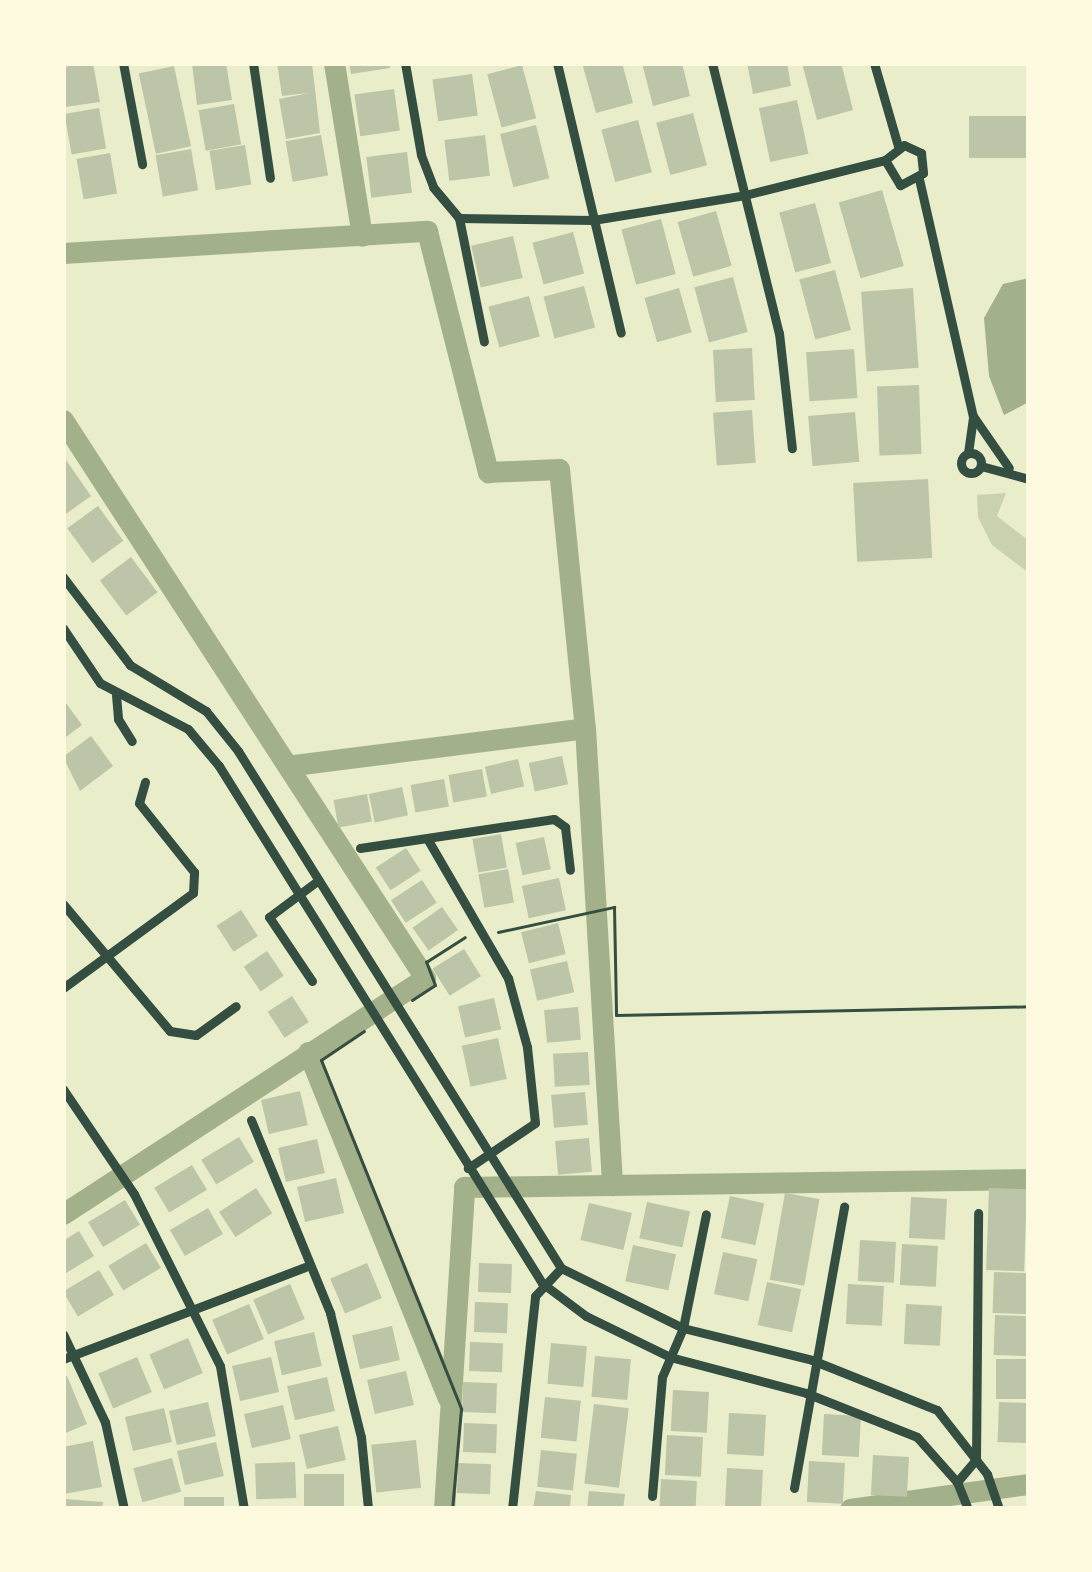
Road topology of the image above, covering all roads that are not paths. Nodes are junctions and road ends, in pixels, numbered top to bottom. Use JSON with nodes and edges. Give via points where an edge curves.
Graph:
{"nodes":[{"id":1,"x":123,"y":63,"type":"edge"},
{"id":2,"x":253,"y":63,"type":"edge"},
{"id":3,"x":405,"y":63,"type":"edge"},
{"id":4,"x":556,"y":63,"type":"edge"},
{"id":5,"x":712,"y":63,"type":"edge"},
{"id":6,"x":874,"y":63,"type":"edge"},
{"id":7,"x":898,"y":146,"type":"junction"},
{"id":8,"x":885,"y":160,"type":"junction"},
{"id":9,"x":142,"y":164,"type":"dead end"},
{"id":10,"x":269,"y":178,"type":"dead end"},
{"id":11,"x":919,"y":179,"type":"junction"},
{"id":12,"x":745,"y":195,"type":"junction"},
{"id":13,"x":459,"y":218,"type":"junction"},
{"id":14,"x":593,"y":220,"type":"junction"},
{"id":15,"x":621,"y":333,"type":"dead end"},
{"id":16,"x":484,"y":342,"type":"dead end"},
{"id":17,"x":973,"y":416,"type":"junction"},
{"id":18,"x":792,"y":448,"type":"dead end"},
{"id":19,"x":968,"y":453,"type":"junction"},
{"id":20,"x":981,"y":466,"type":"junction"},
{"id":21,"x":1009,"y":468,"type":"junction"},
{"id":22,"x":1029,"y":479,"type":"edge"},
{"id":23,"x":63,"y":577,"type":"edge"},
{"id":24,"x":63,"y":628,"type":"edge"},
{"id":25,"x":116,"y":695,"type":"junction"},
{"id":26,"x":132,"y":741,"type":"dead end"},
{"id":27,"x":145,"y":782,"type":"dead end"},
{"id":28,"x":428,"y":840,"type":"junction"},
{"id":29,"x":360,"y":848,"type":"dead end"},
{"id":30,"x":570,"y":870,"type":"dead end"},
{"id":31,"x":316,"y":882,"type":"junction"},
{"id":32,"x":297,"y":893,"type":"junction"},
{"id":33,"x":63,"y":904,"type":"edge"},
{"id":34,"x":106,"y":957,"type":"junction"},
{"id":35,"x":312,"y":981,"type":"dead end"},
{"id":36,"x":63,"y":988,"type":"edge"},
{"id":37,"x":236,"y":1006,"type":"dead end"},
{"id":38,"x":63,"y":1089,"type":"edge"},
{"id":39,"x":250,"y":1120,"type":"dead end"},
{"id":40,"x":489,"y":1154,"type":"junction"},
{"id":41,"x":468,"y":1168,"type":"junction"},
{"id":42,"x":844,"y":1206,"type":"dead end"},
{"id":43,"x":978,"y":1213,"type":"dead end"},
{"id":44,"x":706,"y":1214,"type":"dead end"},
{"id":45,"x":305,"y":1267,"type":"junction"},
{"id":46,"x":561,"y":1268,"type":"junction"},
{"id":47,"x":542,"y":1283,"type":"junction"},
{"id":48,"x":191,"y":1309,"type":"junction"},
{"id":49,"x":683,"y":1328,"type":"junction"},
{"id":50,"x":63,"y":1334,"type":"edge"},
{"id":51,"x":670,"y":1357,"type":"junction"},
{"id":52,"x":68,"y":1358,"type":"edge"},
{"id":53,"x":812,"y":1360,"type":"junction"},
{"id":54,"x":806,"y":1393,"type":"junction"},
{"id":55,"x":976,"y":1459,"type":"junction"},
{"id":56,"x":957,"y":1483,"type":"junction"},
{"id":57,"x":794,"y":1488,"type":"dead end"},
{"id":58,"x":652,"y":1496,"type":"dead end"},
{"id":59,"x":124,"y":1509,"type":"edge"},
{"id":60,"x":244,"y":1509,"type":"edge"},
{"id":61,"x":368,"y":1509,"type":"edge"},
{"id":62,"x":512,"y":1509,"type":"edge"},
{"id":63,"x":968,"y":1509,"type":"edge"},
{"id":64,"x":999,"y":1509,"type":"edge"}],
"edges":[{"from":1,"to":9,"type":"street"},
{"from":2,"to":10,"type":"street"},
{"from":3,"to":13,"type":"street","via":[[421,155],[433,188]]},
{"from":4,"to":14,"type":"street"},
{"from":5,"to":12,"type":"street"},
{"from":6,"to":7,"type":"street"},
{"from":7,"to":8,"type":"street"},
{"from":7,"to":11,"type":"street","via":[[921,153]]},
{"from":8,"to":11,"type":"street","via":[[894,182]]},
{"from":8,"to":12,"type":"street"},
{"from":11,"to":17,"type":"street"},
{"from":12,"to":14,"type":"street"},
{"from":12,"to":18,"type":"street","via":[[779,334]]},
{"from":13,"to":14,"type":"street"},
{"from":13,"to":16,"type":"street"},
{"from":14,"to":15,"type":"street"},
{"from":17,"to":19,"type":"street"},
{"from":17,"to":21,"type":"street"},
{"from":19,"to":20,"type":"street"},
{"from":19,"to":20,"type":"street","via":[[964,470]]},
{"from":20,"to":21,"type":"street"},
{"from":21,"to":22,"type":"street"},
{"from":23,"to":31,"type":"street","via":[[130,665],[206,711]]},
{"from":24,"to":25,"type":"street"},
{"from":25,"to":26,"type":"street"},
{"from":25,"to":32,"type":"street","via":[[145,700],[188,728]]},
{"from":27,"to":34,"type":"street","via":[[139,803],[197,881],[194,892]]},
{"from":28,"to":29,"type":"street"},
{"from":28,"to":30,"type":"street","via":[[554,819],[565,827]]},
{"from":28,"to":40,"type":"street","via":[[508,978],[527,1047],[535,1123]]},
{"from":31,"to":32,"type":"street"},
{"from":31,"to":40,"type":"street"},
{"from":32,"to":35,"type":"street","via":[[269,917]]},
{"from":32,"to":41,"type":"street"},
{"from":33,"to":34,"type":"street"},
{"from":34,"to":36,"type":"street"},
{"from":34,"to":37,"type":"street","via":[[184,1038]]},
{"from":38,"to":48,"type":"street","via":[[134,1194]]},
{"from":39,"to":45,"type":"street"},
{"from":40,"to":41,"type":"street"},
{"from":40,"to":46,"type":"street"},
{"from":41,"to":47,"type":"street"},
{"from":42,"to":53,"type":"street"},
{"from":43,"to":55,"type":"street"},
{"from":44,"to":49,"type":"street"},
{"from":45,"to":48,"type":"street"},
{"from":45,"to":61,"type":"street","via":[[344,1361]]},
{"from":46,"to":47,"type":"street"},
{"from":46,"to":49,"type":"street"},
{"from":47,"to":51,"type":"street","via":[[586,1316]]},
{"from":47,"to":62,"type":"street"},
{"from":48,"to":52,"type":"street"},
{"from":48,"to":60,"type":"street","via":[[229,1392]]},
{"from":49,"to":51,"type":"street"},
{"from":49,"to":53,"type":"street"},
{"from":50,"to":52,"type":"street"},
{"from":51,"to":54,"type":"street"},
{"from":51,"to":58,"type":"street"},
{"from":52,"to":59,"type":"street","via":[[105,1422]]},
{"from":53,"to":54,"type":"street"},
{"from":53,"to":55,"type":"street","via":[[937,1410]]},
{"from":54,"to":56,"type":"street","via":[[917,1437]]},
{"from":54,"to":57,"type":"street"},
{"from":55,"to":56,"type":"street"},
{"from":55,"to":64,"type":"street"},
{"from":56,"to":63,"type":"street"}]}
